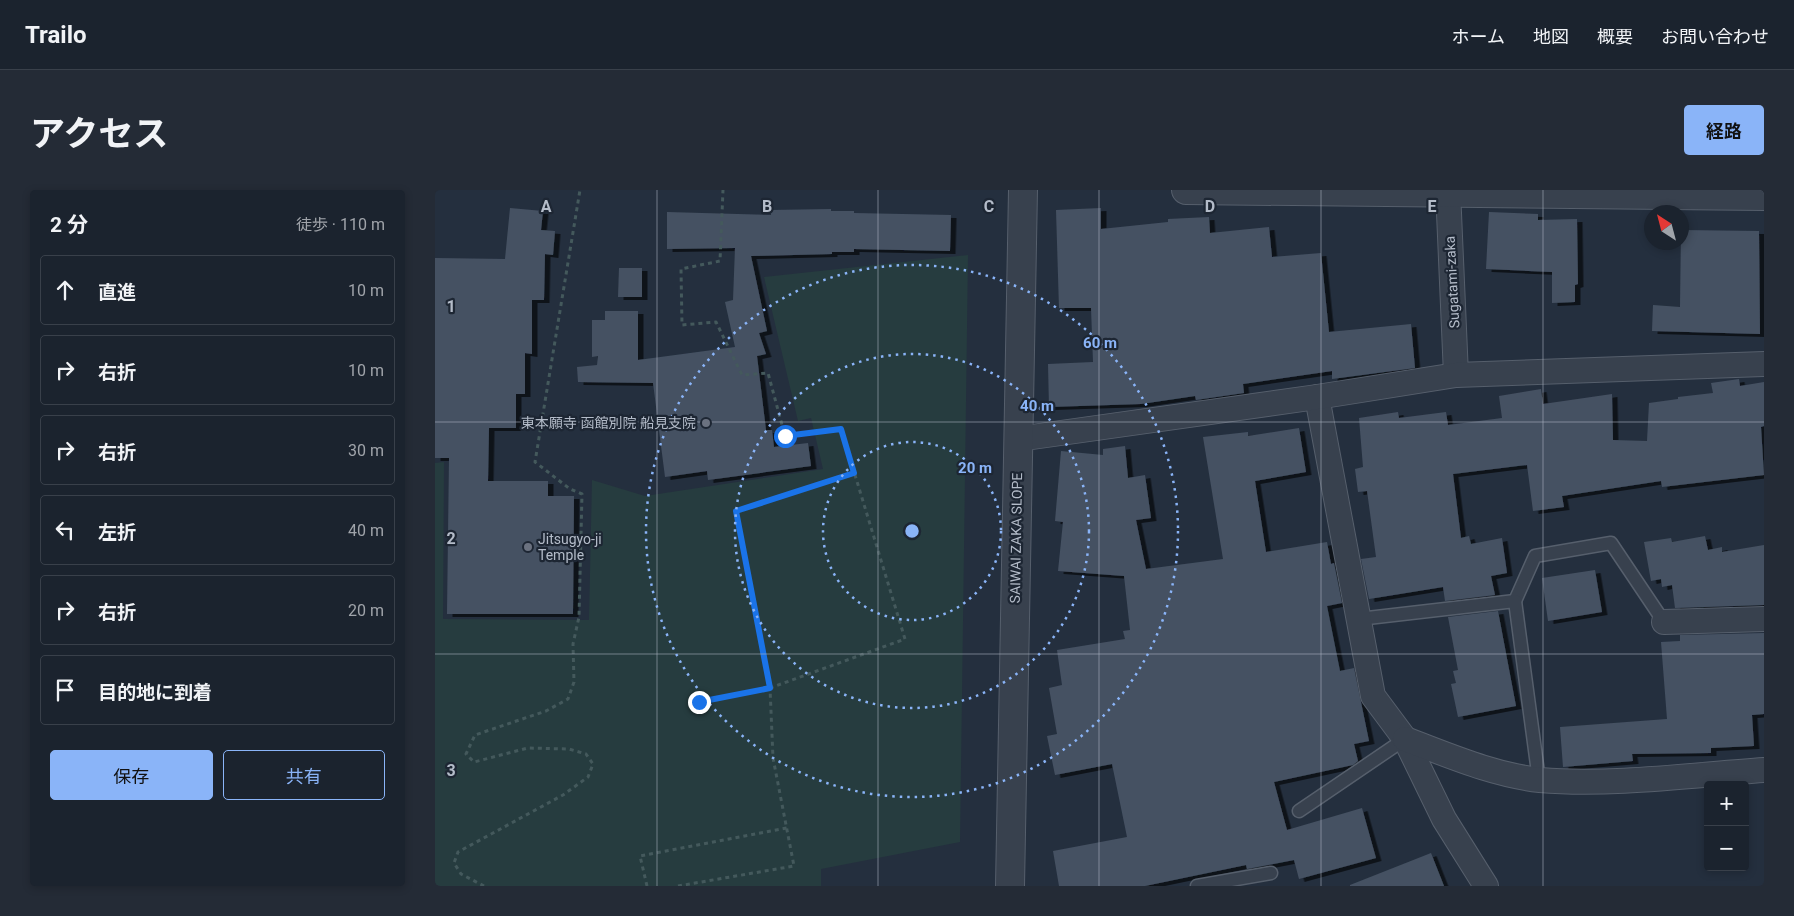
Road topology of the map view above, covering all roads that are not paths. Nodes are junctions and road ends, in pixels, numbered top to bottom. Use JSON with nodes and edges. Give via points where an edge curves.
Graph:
{"nodes":[{"id":1,"x":1023,"y":190,"type":"edge"},
{"id":2,"x":1186,"y":190,"type":"edge"},
{"id":3,"x":1448,"y":191,"type":"edge"},
{"id":4,"x":1764,"y":196,"type":"edge"},
{"id":5,"x":1764,"y":364,"type":"edge"},
{"id":6,"x":1456,"y":374,"type":"junction"},
{"id":7,"x":1317,"y":397,"type":"junction"},
{"id":8,"x":1018,"y":439,"type":"junction"},
{"id":9,"x":1515,"y":601,"type":"junction"},
{"id":10,"x":1359,"y":619,"type":"junction"},
{"id":11,"x":1764,"y":619,"type":"edge"},
{"id":12,"x":1664,"y":622,"type":"joint"},
{"id":13,"x":1405,"y":739,"type":"junction"},
{"id":14,"x":1764,"y":770,"type":"edge"},
{"id":15,"x":1539,"y":780,"type":"junction"},
{"id":16,"x":1299,"y":811,"type":"dead end"},
{"id":17,"x":1271,"y":873,"type":"dead end"},
{"id":18,"x":1010,"y":886,"type":"edge"},
{"id":19,"x":1197,"y":886,"type":"edge"},
{"id":20,"x":1486,"y":886,"type":"edge"}],
"edges":[{"from":1,"to":8,"type":"street","name":"SAIWAI ZAKA SLOPE"},
{"from":2,"to":3,"type":"street"},
{"from":3,"to":4,"type":"street"},
{"from":3,"to":6,"type":"street","name":"Sugatami-zaka"},
{"from":5,"to":6,"type":"street"},
{"from":6,"to":7,"type":"street"},
{"from":7,"to":8,"type":"street"},
{"from":7,"to":10,"type":"street"},
{"from":8,"to":18,"type":"street","name":"SAIWAI ZAKA SLOPE"},
{"from":9,"to":10,"type":"lane"},
{"from":9,"to":12,"type":"lane","via":[[1535,556],[1611,543]]},
{"from":9,"to":15,"type":"lane"},
{"from":10,"to":13,"type":"street","via":[[1373,696]]},
{"from":11,"to":12,"type":"street"},
{"from":13,"to":15,"type":"street","via":[[1489,770]]},
{"from":13,"to":16,"type":"lane"},
{"from":13,"to":20,"type":"street","via":[[1444,819]]},
{"from":14,"to":15,"type":"street","via":[[1595,781]]},
{"from":17,"to":19,"type":"lane"}]}
